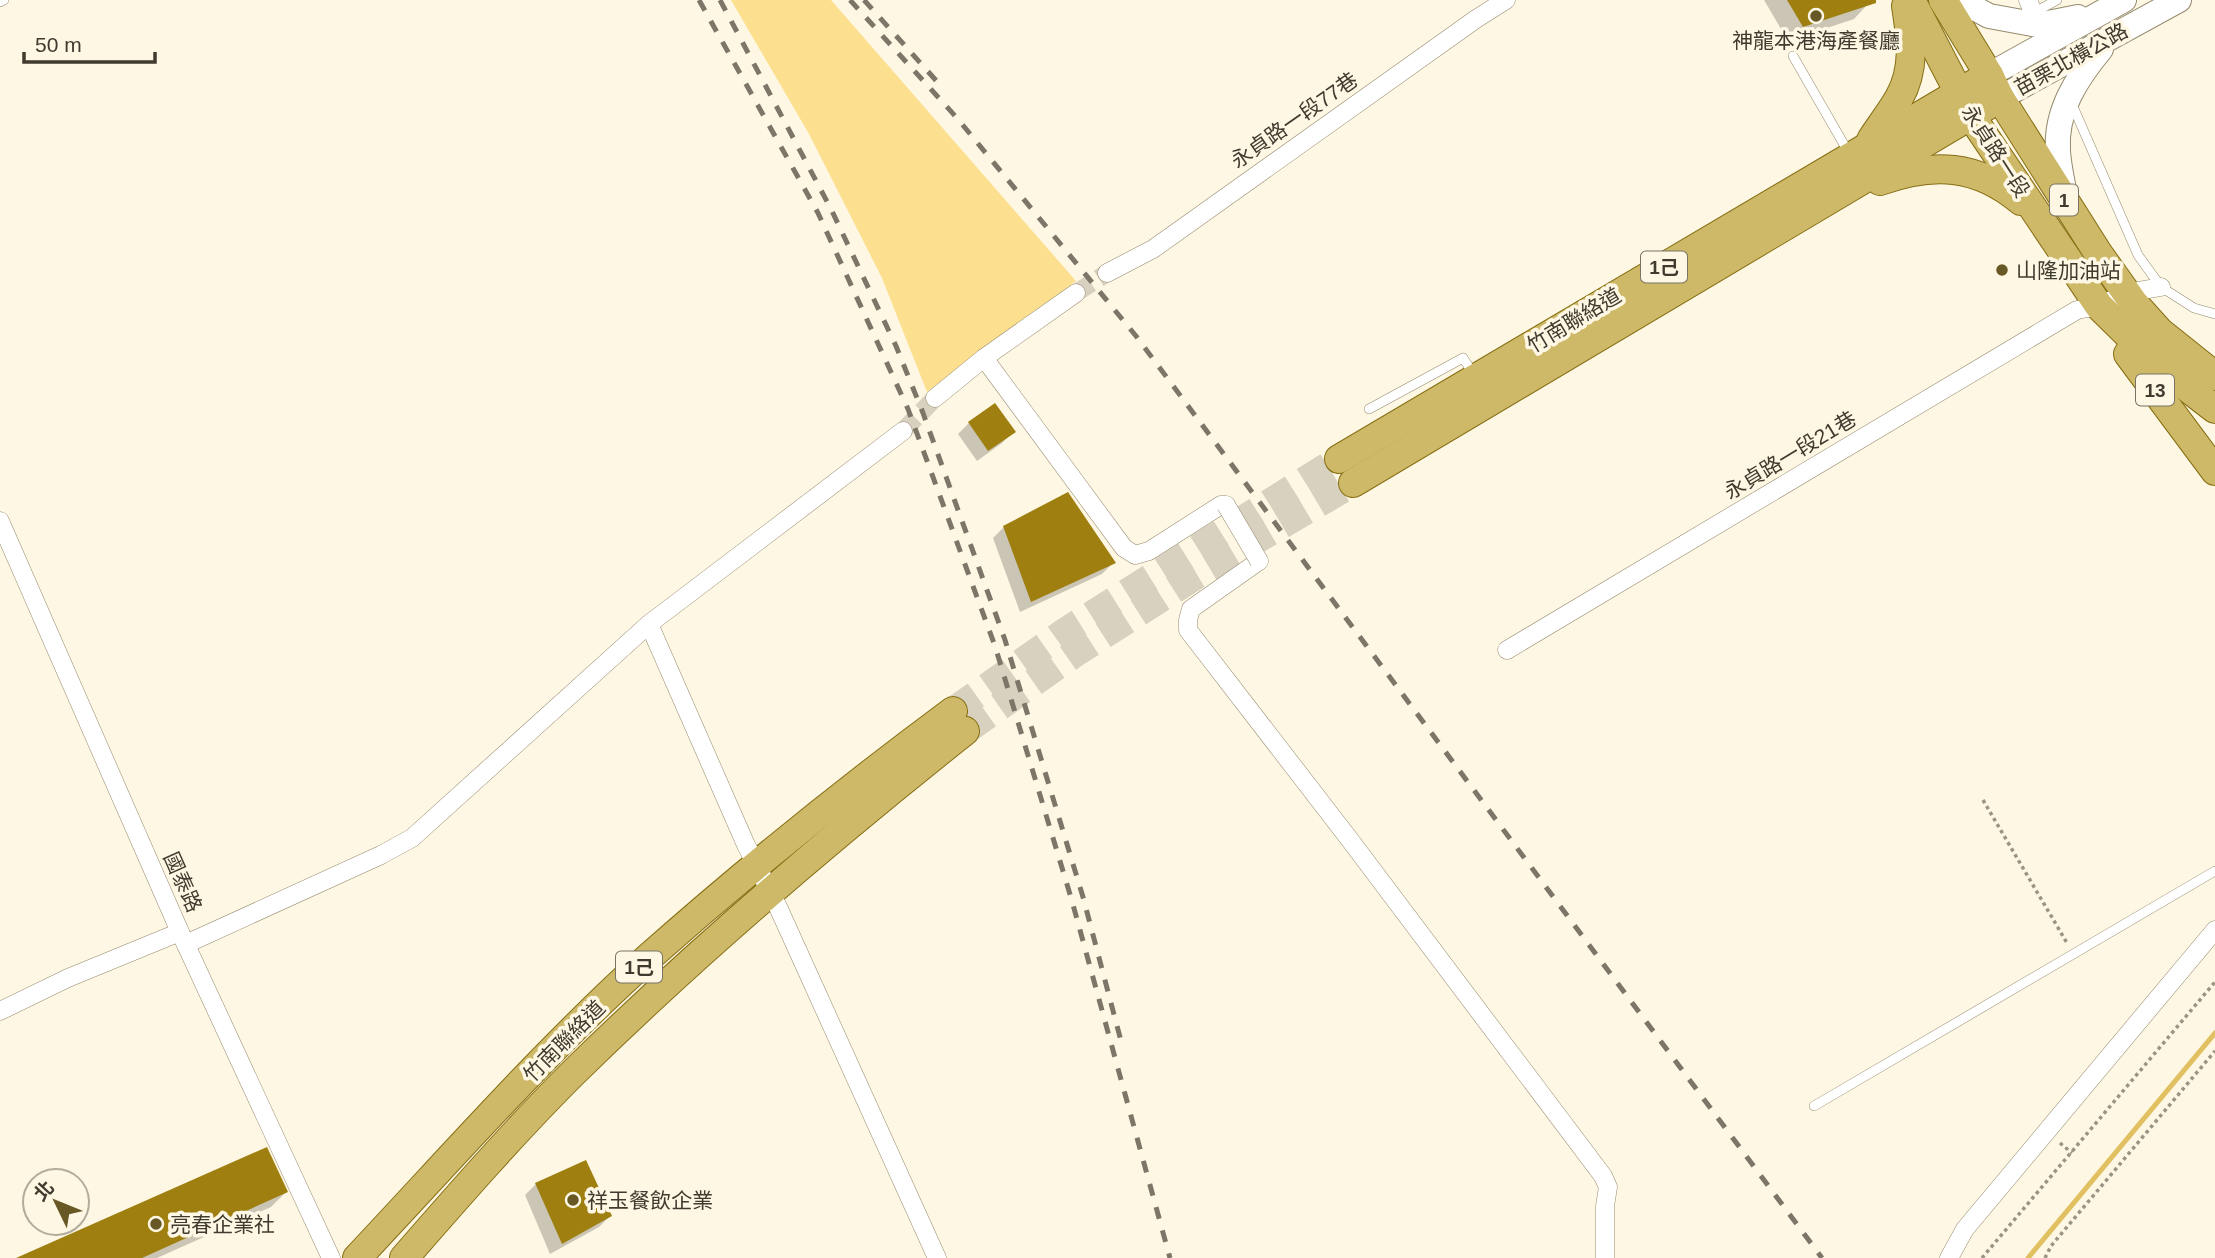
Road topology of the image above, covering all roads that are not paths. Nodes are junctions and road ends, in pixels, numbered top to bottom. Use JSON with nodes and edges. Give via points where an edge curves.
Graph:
{"nodes":[{"id":1,"x":1506,"y":0,"type":"edge"},
{"id":2,"x":1905,"y":0,"type":"edge"},
{"id":3,"x":1911,"y":0,"type":"edge"},
{"id":4,"x":1943,"y":0,"type":"edge"},
{"id":5,"x":1959,"y":0,"type":"edge"},
{"id":6,"x":2057,"y":0,"type":"edge"},
{"id":7,"x":2124,"y":0,"type":"edge"},
{"id":8,"x":2179,"y":0,"type":"edge"},
{"id":9,"x":2033,"y":12,"type":"edge"},
{"id":10,"x":2099,"y":13,"type":"junction"},
{"id":11,"x":2112,"y":37,"type":"junction"},
{"id":12,"x":1793,"y":56,"type":"dead end"},
{"id":13,"x":1994,"y":86,"type":"junction"},
{"id":14,"x":2069,"y":98,"type":"junction"},
{"id":15,"x":1965,"y":104,"type":"junction"},
{"id":16,"x":1859,"y":152,"type":"junction"},
{"id":17,"x":1828,"y":200,"type":"junction"},
{"id":18,"x":2067,"y":204,"type":"junction"},
{"id":19,"x":2039,"y":216,"type":"junction"},
{"id":20,"x":1107,"y":274,"type":"tunnel mouth"},
{"id":21,"x":2161,"y":287,"type":"junction"},
{"id":22,"x":1076,"y":293,"type":"tunnel mouth"},
{"id":23,"x":2126,"y":293,"type":"junction"},
{"id":24,"x":2099,"y":306,"type":"junction"},
{"id":25,"x":2215,"y":314,"type":"edge"},
{"id":26,"x":985,"y":358,"type":"junction"},
{"id":27,"x":2215,"y":376,"type":"edge"},
{"id":28,"x":1476,"y":378,"type":"junction"},
{"id":29,"x":935,"y":398,"type":"tunnel mouth"},
{"id":30,"x":2215,"y":409,"type":"edge"},
{"id":31,"x":1369,"y":410,"type":"dead end"},
{"id":32,"x":903,"y":431,"type":"tunnel mouth"},
{"id":33,"x":1339,"y":459,"type":"tunnel mouth"},
{"id":34,"x":2215,"y":471,"type":"edge"},
{"id":35,"x":1353,"y":483,"type":"tunnel mouth"},
{"id":36,"x":0,"y":521,"type":"edge"},
{"id":37,"x":649,"y":624,"type":"junction"},
{"id":38,"x":1507,"y":650,"type":"dead end"},
{"id":39,"x":756,"y":864,"type":"junction"},
{"id":40,"x":2215,"y":871,"type":"edge"},
{"id":41,"x":771,"y":892,"type":"junction"},
{"id":42,"x":2215,"y":930,"type":"edge"},
{"id":43,"x":183,"y":938,"type":"junction"},
{"id":44,"x":0,"y":1012,"type":"edge"},
{"id":45,"x":1814,"y":1106,"type":"dead end"},
{"id":46,"x":331,"y":1258,"type":"edge"},
{"id":47,"x":357,"y":1258,"type":"edge"},
{"id":48,"x":404,"y":1258,"type":"edge"},
{"id":49,"x":937,"y":1258,"type":"edge"},
{"id":50,"x":1605,"y":1258,"type":"edge"},
{"id":51,"x":1949,"y":1258,"type":"edge"}],
"edges":[{"from":1,"to":20,"type":"street","name":"永貞路一段77巷","via":[[1153,249]]},
{"from":2,"to":16,"type":"main road","via":[[1912,39],[1911,70],[1899,98]]},
{"from":3,"to":15,"type":"main road","name":"永貞路一段","number":"1"},
{"from":4,"to":13,"type":"main road","name":"永貞路一段","number":"1"},
{"from":5,"to":9,"type":"main road","via":[[1989,16]]},
{"from":6,"to":9,"type":"lane"},
{"from":7,"to":10,"type":"main road","name":"苗栗北橫公路"},
{"from":8,"to":11,"type":"main road","name":"苗栗北橫公路"},
{"from":9,"to":10,"type":"main road"},
{"from":10,"to":13,"type":"main road","name":"苗栗北橫公路"},
{"from":11,"to":13,"type":"main road","name":"苗栗北橫公路"},
{"from":11,"to":14,"type":"main road","via":[[2081,73]]},
{"from":12,"to":16,"type":"lane"},
{"from":13,"to":15,"type":"main road","name":"竹南聯絡道","number":"1己"},
{"from":13,"to":18,"type":"main road","name":"永貞路一段","number":"1"},
{"from":14,"to":18,"type":"main road","via":[[2060,115],[2058,150]]},
{"from":14,"to":21,"type":"lane","via":[[2138,255]]},
{"from":15,"to":16,"type":"main road","name":"竹南聯絡道","number":"1己"},
{"from":15,"to":17,"type":"main road","name":"竹南聯絡道","number":"1己"},
{"from":15,"to":19,"type":"main road","name":"永貞路一段","number":"1"},
{"from":16,"to":28,"type":"main road","name":"竹南聯絡道","number":"1己"},
{"from":17,"to":19,"type":"main road","via":[[1905,172],[1952,169],[2005,187]]},
{"from":17,"to":35,"type":"main road","name":"竹南聯絡道","number":"1己"},
{"from":18,"to":23,"type":"main road","name":"永貞路一段","number":"1"},
{"from":19,"to":24,"type":"main road","name":"永貞路一段","number":"1"},
{"from":21,"to":23,"type":"street","name":"永貞路一段21巷"},
{"from":21,"to":25,"type":"lane"},
{"from":22,"to":26,"type":"street"},
{"from":23,"to":24,"type":"street","name":"永貞路一段21巷"},
{"from":23,"to":27,"type":"main road","name":"永貞路一段","number":"1","via":[[2160,332]]},
{"from":24,"to":30,"type":"main road","name":"永貞路一段","number":"1","via":[[2163,369]]},
{"from":24,"to":34,"type":"main road","number":"13","via":[[2134,363]]},
{"from":24,"to":38,"type":"street","name":"永貞路一段21巷","via":[[2077,310]]},
{"from":26,"to":29,"type":"street"},
{"from":26,"to":50,"type":"street","bridge":true,"via":[[1124,548],[1135,555],[1226,505],[1259,561],[1191,609],[1188,630],[1603,1176],[1608,1187]]},
{"from":28,"to":31,"type":"lane","via":[[1463,358]]},
{"from":28,"to":33,"type":"main road","name":"竹南聯絡道","number":"1己"},
{"from":32,"to":37,"type":"street"},
{"from":36,"to":43,"type":"street","name":"國泰路"},
{"from":37,"to":39,"type":"street"},
{"from":37,"to":43,"type":"street","via":[[412,838]]},
{"from":39,"to":41,"type":"street"},
{"from":39,"to":41,"type":"main road","name":"竹南聯絡道","number":"1己","via":[[888,760],[959,721]]},
{"from":39,"to":47,"type":"main road","name":"竹南聯絡道","number":"1己","via":[[541,1062]]},
{"from":40,"to":45,"type":"lane"},
{"from":41,"to":48,"type":"main road","name":"竹南聯絡道","number":"1己","via":[[570,1076]]},
{"from":41,"to":49,"type":"street"},
{"from":42,"to":51,"type":"street","via":[[1965,1229]]},
{"from":43,"to":44,"type":"street","via":[[68,978]]},
{"from":43,"to":46,"type":"street","name":"國泰路"}]}
